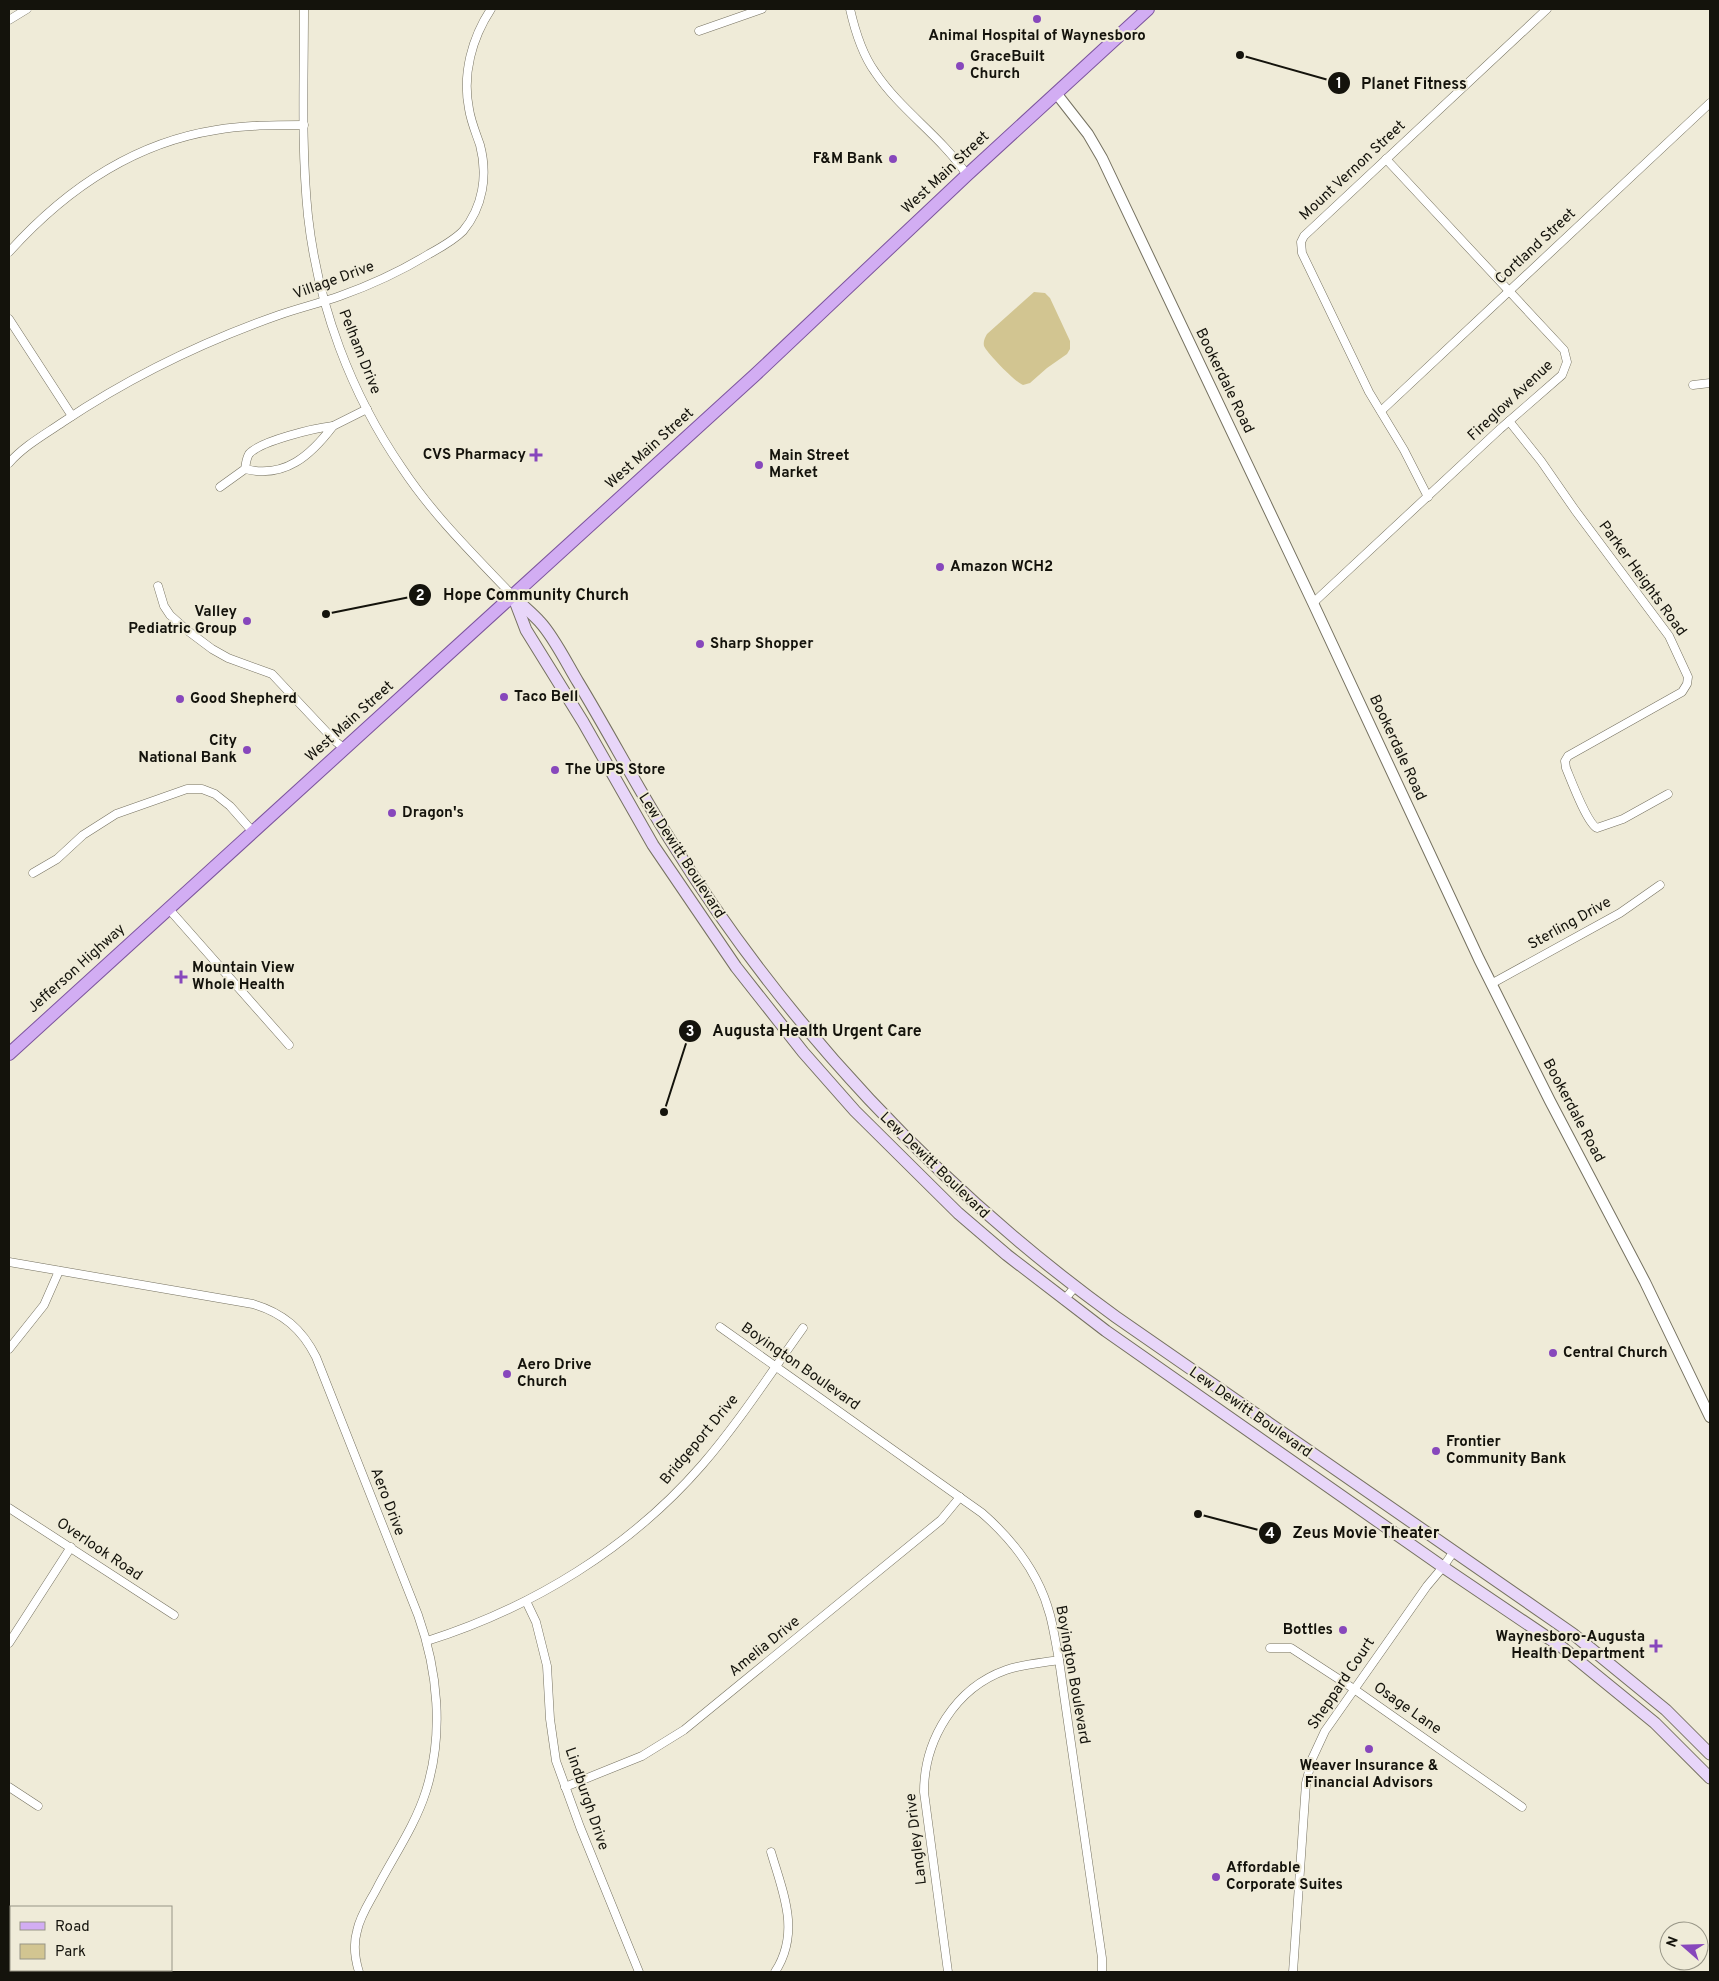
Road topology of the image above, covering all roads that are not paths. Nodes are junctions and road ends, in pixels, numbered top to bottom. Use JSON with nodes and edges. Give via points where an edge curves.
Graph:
{"nodes":[{"id":1,"x":27,"y":9,"type":"edge"},
{"id":2,"x":304,"y":9,"type":"edge"},
{"id":3,"x":492,"y":9,"type":"edge"},
{"id":4,"x":762,"y":9,"type":"edge"},
{"id":5,"x":850,"y":9,"type":"edge"},
{"id":6,"x":1148,"y":9,"type":"edge"},
{"id":7,"x":1548,"y":9,"type":"edge"},
{"id":8,"x":9,"y":20,"type":"edge"},
{"id":9,"x":699,"y":32,"type":"dead end"},
{"id":10,"x":1056,"y":93,"type":"junction"},
{"id":11,"x":1710,"y":103,"type":"edge"},
{"id":12,"x":304,"y":125,"type":"junction"},
{"id":13,"x":1386,"y":159,"type":"junction"},
{"id":14,"x":966,"y":175,"type":"junction"},
{"id":15,"x":9,"y":252,"type":"edge"},
{"id":16,"x":1508,"y":292,"type":"junction"},
{"id":17,"x":324,"y":301,"type":"junction"},
{"id":18,"x":9,"y":319,"type":"edge"},
{"id":19,"x":1710,"y":383,"type":"edge"},
{"id":20,"x":1693,"y":385,"type":"dead end"},
{"id":21,"x":367,"y":409,"type":"junction"},
{"id":22,"x":1381,"y":411,"type":"junction"},
{"id":23,"x":72,"y":416,"type":"junction"},
{"id":24,"x":1509,"y":421,"type":"junction"},
{"id":25,"x":333,"y":426,"type":"junction"},
{"id":26,"x":9,"y":463,"type":"edge"},
{"id":27,"x":245,"y":469,"type":"junction"},
{"id":28,"x":220,"y":487,"type":"dead end"},
{"id":29,"x":1428,"y":497,"type":"junction"},
{"id":30,"x":158,"y":586,"type":"dead end"},
{"id":31,"x":513,"y":596,"type":"junction"},
{"id":32,"x":1314,"y":604,"type":"junction"},
{"id":33,"x":345,"y":749,"type":"junction"},
{"id":34,"x":1668,"y":794,"type":"dead end"},
{"id":35,"x":252,"y":832,"type":"junction"},
{"id":36,"x":33,"y":873,"type":"dead end"},
{"id":37,"x":1660,"y":885,"type":"dead end"},
{"id":38,"x":168,"y":908,"type":"junction"},
{"id":39,"x":1491,"y":984,"type":"junction"},
{"id":40,"x":290,"y":1045,"type":"dead end"},
{"id":41,"x":9,"y":1054,"type":"edge"},
{"id":42,"x":9,"y":1262,"type":"edge"},
{"id":43,"x":59,"y":1271,"type":"junction"},
{"id":44,"x":1075,"y":1288,"type":"junction"},
{"id":45,"x":1064,"y":1300,"type":"junction"},
{"id":46,"x":720,"y":1327,"type":"dead end"},
{"id":47,"x":803,"y":1328,"type":"dead end"},
{"id":48,"x":9,"y":1349,"type":"edge"},
{"id":49,"x":775,"y":1366,"type":"junction"},
{"id":50,"x":1710,"y":1416,"type":"edge"},
{"id":51,"x":960,"y":1497,"type":"junction"},
{"id":52,"x":9,"y":1508,"type":"edge"},
{"id":53,"x":71,"y":1547,"type":"junction"},
{"id":54,"x":1454,"y":1551,"type":"junction"},
{"id":55,"x":1443,"y":1567,"type":"junction"},
{"id":56,"x":526,"y":1601,"type":"junction"},
{"id":57,"x":174,"y":1615,"type":"dead end"},
{"id":58,"x":427,"y":1641,"type":"junction"},
{"id":59,"x":9,"y":1643,"type":"edge"},
{"id":60,"x":1270,"y":1648,"type":"dead end"},
{"id":61,"x":1059,"y":1660,"type":"junction"},
{"id":62,"x":1354,"y":1689,"type":"junction"},
{"id":63,"x":1710,"y":1754,"type":"edge"},
{"id":64,"x":1710,"y":1778,"type":"edge"},
{"id":65,"x":9,"y":1787,"type":"edge"},
{"id":66,"x":565,"y":1787,"type":"junction"},
{"id":67,"x":38,"y":1806,"type":"dead end"},
{"id":68,"x":1522,"y":1807,"type":"dead end"},
{"id":69,"x":771,"y":1852,"type":"dead end"},
{"id":70,"x":359,"y":1972,"type":"edge"},
{"id":71,"x":639,"y":1972,"type":"edge"},
{"id":72,"x":775,"y":1972,"type":"edge"},
{"id":73,"x":948,"y":1972,"type":"edge"},
{"id":74,"x":1102,"y":1972,"type":"edge"},
{"id":75,"x":1293,"y":1972,"type":"edge"}],
"edges":[{"from":1,"to":8,"type":"street"},
{"from":2,"to":12,"type":"street","name":"Pelham Drive"},
{"from":3,"to":17,"type":"street","name":"Village Drive","via":[[476,38],[468,76],[469,108],[483,169],[482,189],[474,214],[461,233],[414,263],[371,284]]},
{"from":4,"to":9,"type":"street"},
{"from":5,"to":14,"type":"street","via":[[865,55],[875,72],[890,92],[947,148]]},
{"from":6,"to":10,"type":"main road","name":"West Main Street"},
{"from":7,"to":13,"type":"street","name":"Mount Vernon Street"},
{"from":10,"to":14,"type":"main road","name":"West Main Street"},
{"from":10,"to":32,"type":"street","name":"Bookerdale Road","via":[[1102,158]]},
{"from":11,"to":16,"type":"street","name":"Cortland Street"},
{"from":12,"to":15,"type":"street","via":[[215,130],[133,156],[70,193]]},
{"from":12,"to":17,"type":"street","name":"Pelham Drive","via":[[308,217]]},
{"from":13,"to":16,"type":"street","name":"Fireglow Avenue"},
{"from":13,"to":22,"type":"street","name":"Mount Vernon Street","via":[[1301,242],[1302,253]]},
{"from":14,"to":31,"type":"main road","name":"West Main Street","via":[[847,290]]},
{"from":16,"to":22,"type":"street","name":"Cortland Street"},
{"from":16,"to":24,"type":"street","name":"Fireglow Avenue","via":[[1564,350],[1567,362],[1562,375]]},
{"from":17,"to":21,"type":"street","name":"Pelham Drive","via":[[343,356]]},
{"from":17,"to":23,"type":"street","name":"Village Drive","via":[[193,348]]},
{"from":18,"to":23,"type":"street"},
{"from":19,"to":20,"type":"street"},
{"from":21,"to":25,"type":"street"},
{"from":21,"to":31,"type":"street","name":"Pelham Drive","via":[[386,444],[420,493]]},
{"from":22,"to":29,"type":"street","name":"Mount Vernon Street"},
{"from":23,"to":26,"type":"street","name":"Village Drive","via":[[28,445]]},
{"from":24,"to":29,"type":"street","name":"Fireglow Avenue"},
{"from":24,"to":34,"type":"street","name":"Parker Heights Road","via":[[1656,617],[1688,677],[1682,692],[1568,756],[1566,768],[1597,828],[1623,819]]},
{"from":25,"to":27,"type":"street","via":[[300,431],[254,450],[247,458]]},
{"from":25,"to":27,"type":"street","via":[[300,461],[277,470]]},
{"from":27,"to":28,"type":"street"},
{"from":29,"to":32,"type":"street","name":"Fireglow Avenue"},
{"from":30,"to":33,"type":"street","via":[[164,606],[188,631],[228,658],[272,674]]},
{"from":31,"to":33,"type":"main road","name":"West Main Street"},
{"from":31,"to":44,"type":"main road","name":"Lew Dewitt Boulevard","via":[[541,622],[669,838],[750,957],[816,1041],[868,1099],[970,1200]]},
{"from":31,"to":45,"type":"main road","name":"Lew Dewitt Boulevard","via":[[526,630],[583,722],[653,846],[736,967],[855,1111],[958,1213]]},
{"from":32,"to":39,"type":"street","name":"Bookerdale Road"},
{"from":33,"to":35,"type":"main road","name":"West Main Street"},
{"from":35,"to":36,"type":"street","via":[[215,794],[202,789],[187,789],[116,814]]},
{"from":35,"to":38,"type":"main road","name":"West Main Street"},
{"from":37,"to":39,"type":"street","name":"Sterling Drive","via":[[1620,913]]},
{"from":38,"to":40,"type":"street"},
{"from":38,"to":41,"type":"main road","name":"Jefferson Highway"},
{"from":39,"to":50,"type":"street","name":"Bookerdale Road","via":[[1645,1282]]},
{"from":42,"to":43,"type":"street","name":"Aero Drive"},
{"from":43,"to":48,"type":"street","via":[[44,1305]]},
{"from":43,"to":58,"type":"street","name":"Aero Drive","via":[[253,1304],[279,1314],[296,1327],[316,1357]]},
{"from":44,"to":45,"type":"street"},
{"from":44,"to":54,"type":"main road","name":"Lew Dewitt Boulevard"},
{"from":45,"to":55,"type":"main road","name":"Lew Dewitt Boulevard"},
{"from":46,"to":49,"type":"street","name":"Boyington Boulevard"},
{"from":47,"to":49,"type":"street","name":"Bridgeport Drive"},
{"from":49,"to":51,"type":"street","name":"Boyington Boulevard"},
{"from":49,"to":56,"type":"street","name":"Bridgeport Drive","via":[[702,1465],[666,1502],[603,1554]]},
{"from":51,"to":61,"type":"street","name":"Boyington Boulevard","via":[[1010,1538],[1027,1564],[1042,1590]]},
{"from":51,"to":66,"type":"street","name":"Amelia Drive","via":[[941,1520],[684,1730],[642,1756]]},
{"from":52,"to":53,"type":"street","name":"Overlook Road"},
{"from":53,"to":57,"type":"street","name":"Overlook Road"},
{"from":53,"to":59,"type":"street"},
{"from":54,"to":55,"type":"street","name":"Sheppard Court"},
{"from":54,"to":63,"type":"main road","name":"Lew Dewitt Boulevard","via":[[1612,1664],[1666,1710]]},
{"from":55,"to":62,"type":"street","name":"Sheppard Court"},
{"from":55,"to":64,"type":"main road","name":"Lew Dewitt Boulevard","via":[[1601,1677],[1655,1723]]},
{"from":56,"to":58,"type":"street"},
{"from":56,"to":66,"type":"street","name":"Lindburgh Drive","via":[[542,1642],[549,1683],[552,1743]]},
{"from":58,"to":70,"type":"street","name":"Aero Drive","via":[[436,1698],[431,1773],[413,1823],[361,1918],[355,1944]]},
{"from":60,"to":62,"type":"street","name":"Osage Lane","via":[[1291,1648]]},
{"from":61,"to":73,"type":"street","name":"Langley Drive","via":[[1012,1668],[978,1684],[947,1715],[930,1748],[924,1792]]},
{"from":61,"to":74,"type":"street","name":"Boyington Boulevard"},
{"from":62,"to":68,"type":"street","name":"Osage Lane"},
{"from":62,"to":75,"type":"street","name":"Sheppard Court","via":[[1325,1731],[1308,1772]]},
{"from":65,"to":67,"type":"street"},
{"from":66,"to":71,"type":"street","name":"Lindburgh Drive"},
{"from":69,"to":72,"type":"street","via":[[784,1897],[789,1936],[787,1949]]}]}
